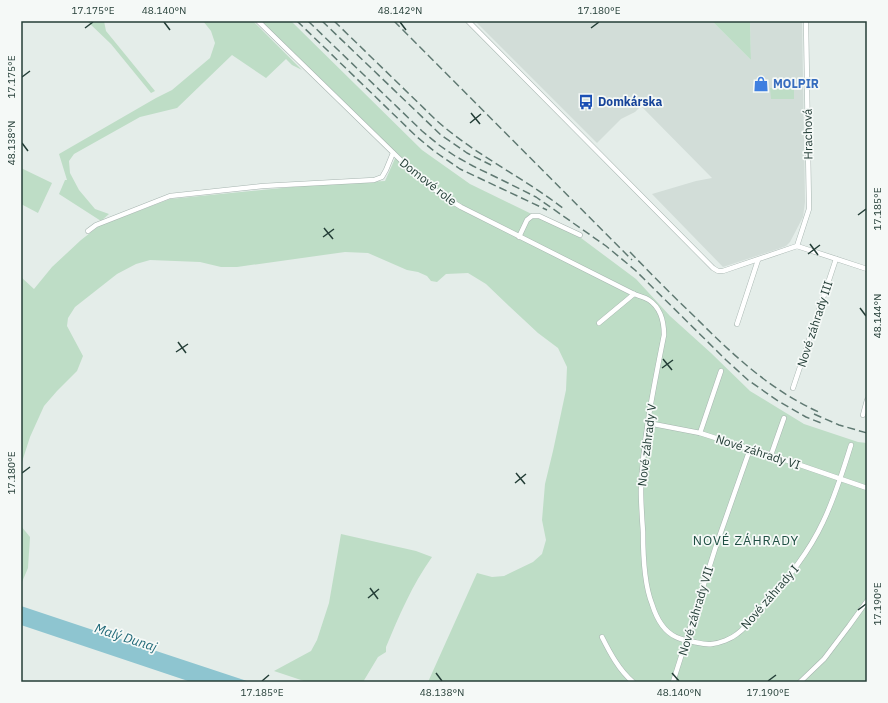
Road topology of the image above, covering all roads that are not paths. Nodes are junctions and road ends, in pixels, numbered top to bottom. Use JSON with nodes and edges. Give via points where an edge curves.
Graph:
{"nodes":[{"id":1,"x":258,"y":21,"type":"edge"},
{"id":2,"x":468,"y":21,"type":"edge"},
{"id":3,"x":806,"y":21,"type":"edge"},
{"id":4,"x":393,"y":153,"type":"junction"},
{"id":5,"x":88,"y":232,"type":"dead end"},
{"id":6,"x":580,"y":235,"type":"dead end"},
{"id":7,"x":519,"y":237,"type":"junction"},
{"id":8,"x":797,"y":246,"type":"junction"},
{"id":9,"x":836,"y":259,"type":"junction"},
{"id":10,"x":758,"y":260,"type":"junction"},
{"id":11,"x":867,"y":268,"type":"edge"},
{"id":12,"x":634,"y":294,"type":"junction"},
{"id":13,"x":599,"y":323,"type":"dead end"},
{"id":14,"x":737,"y":324,"type":"dead end"},
{"id":15,"x":720,"y":371,"type":"dead end"},
{"id":16,"x":793,"y":388,"type":"dead end"},
{"id":17,"x":867,"y":400,"type":"edge"},
{"id":18,"x":862,"y":415,"type":"dead end"},
{"id":19,"x":784,"y":418,"type":"dead end"},
{"id":20,"x":648,"y":423,"type":"junction"},
{"id":21,"x":700,"y":433,"type":"junction"},
{"id":22,"x":851,"y":445,"type":"dead end"},
{"id":23,"x":750,"y":449,"type":"junction"},
{"id":24,"x":771,"y":455,"type":"junction"},
{"id":25,"x":840,"y":478,"type":"junction"},
{"id":26,"x":867,"y":488,"type":"edge"},
{"id":27,"x":867,"y":601,"type":"edge"},
{"id":28,"x":602,"y":637,"type":"dead end"},
{"id":29,"x":687,"y":640,"type":"junction"},
{"id":30,"x":634,"y":682,"type":"edge"},
{"id":31,"x":673,"y":682,"type":"edge"},
{"id":32,"x":800,"y":682,"type":"edge"}],
"edges":[{"from":1,"to":4,"type":"street","name":"Domové role"},
{"from":2,"to":10,"type":"street","via":[[713,268],[723,271]]},
{"from":3,"to":8,"type":"street","name":"Hrachová","via":[[809,209]]},
{"from":4,"to":5,"type":"street","via":[[382,177],[374,180],[263,186],[170,196],[96,225]]},
{"from":4,"to":7,"type":"street","name":"Domové role","via":[[443,196]]},
{"from":6,"to":7,"type":"street","via":[[539,216],[532,216],[527,220]]},
{"from":7,"to":12,"type":"street","name":"Domové role"},
{"from":8,"to":9,"type":"street"},
{"from":8,"to":10,"type":"street"},
{"from":9,"to":11,"type":"street"},
{"from":9,"to":16,"type":"street","name":"Nové záhrady III"},
{"from":10,"to":14,"type":"street"},
{"from":12,"to":13,"type":"street"},
{"from":12,"to":20,"type":"street","name":"Nové záhrady V","via":[[654,304],[664,324]]},
{"from":15,"to":21,"type":"street"},
{"from":17,"to":18,"type":"street"},
{"from":19,"to":24,"type":"street"},
{"from":20,"to":21,"type":"street","name":"Nové záhrady VI"},
{"from":20,"to":29,"type":"street","name":"Nové záhrady V","via":[[641,491],[649,595],[663,626],[676,637]]},
{"from":21,"to":23,"type":"street","name":"Nové záhrady VI"},
{"from":22,"to":25,"type":"street","name":"Nové záhrady I"},
{"from":23,"to":24,"type":"street","name":"Nové záhrady VI"},
{"from":23,"to":29,"type":"street","name":"Nové záhrady VII"},
{"from":24,"to":25,"type":"street","name":"Nové záhrady VI"},
{"from":25,"to":26,"type":"street","name":"Nové záhrady VI"},
{"from":25,"to":29,"type":"street","name":"Nové záhrady I","via":[[823,523],[800,563],[745,626],[737,634],[711,644]]},
{"from":27,"to":32,"type":"street","via":[[824,659]]},
{"from":28,"to":30,"type":"street","via":[[622,671]]},
{"from":29,"to":31,"type":"street","name":"Nové záhrady VII"}]}
